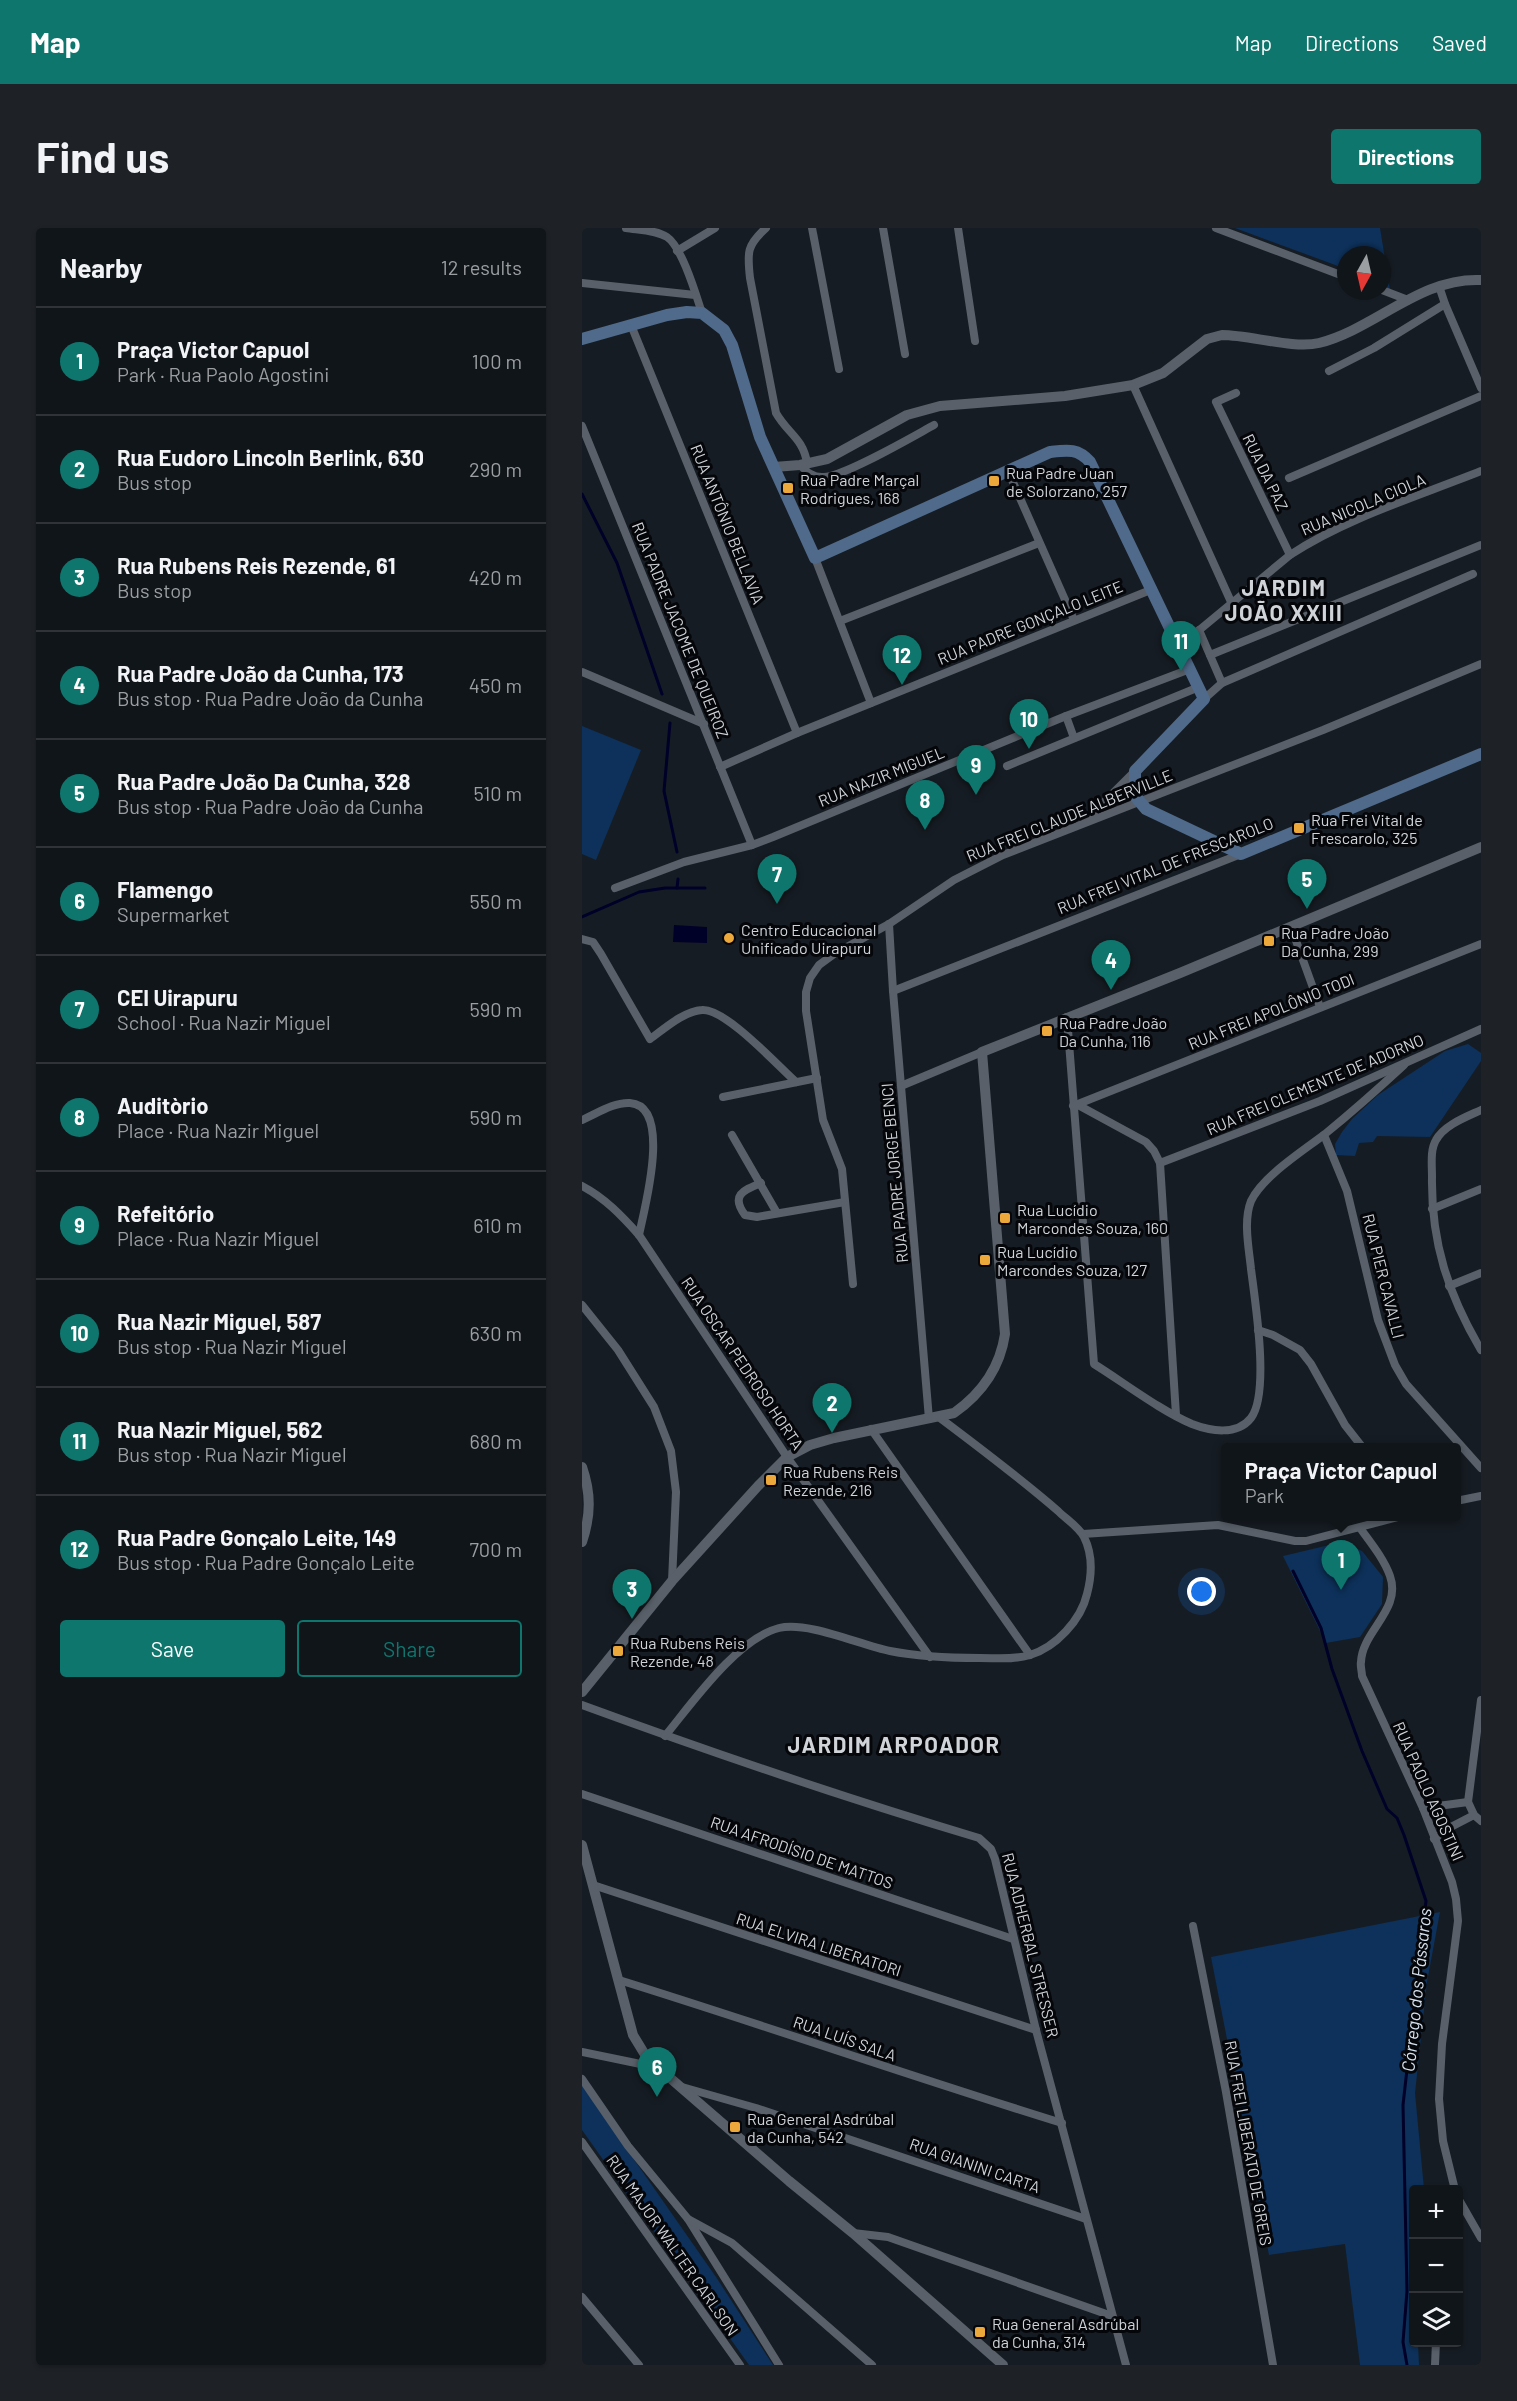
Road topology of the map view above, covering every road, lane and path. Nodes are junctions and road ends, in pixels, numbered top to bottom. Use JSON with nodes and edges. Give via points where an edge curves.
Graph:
{"nodes":[{"id":1,"x":626,"y":228,"type":"edge"},
{"id":2,"x":714,"y":228,"type":"edge"},
{"id":3,"x":766,"y":228,"type":"edge"},
{"id":4,"x":812,"y":228,"type":"edge"},
{"id":5,"x":883,"y":228,"type":"edge"},
{"id":6,"x":958,"y":228,"type":"edge"},
{"id":7,"x":1216,"y":228,"type":"edge"},
{"id":8,"x":703,"y":231,"type":"edge"},
{"id":9,"x":677,"y":251,"type":"junction"},
{"id":10,"x":1337,"y":274,"type":"edge"},
{"id":11,"x":1481,"y":280,"type":"edge"},
{"id":12,"x":582,"y":283,"type":"edge"},
{"id":13,"x":1439,"y":286,"type":"junction"},
{"id":14,"x":1391,"y":293,"type":"edge"},
{"id":15,"x":695,"y":295,"type":"junction"},
{"id":16,"x":1408,"y":300,"type":"junction"},
{"id":17,"x":1445,"y":304,"type":"junction"},
{"id":18,"x":702,"y":313,"type":"junction"},
{"id":19,"x":631,"y":326,"type":"junction"},
{"id":20,"x":582,"y":339,"type":"edge"},
{"id":21,"x":975,"y":341,"type":"dead end"},
{"id":22,"x":906,"y":354,"type":"dead end"},
{"id":23,"x":839,"y":369,"type":"dead end"},
{"id":24,"x":1329,"y":371,"type":"dead end"},
{"id":25,"x":1132,"y":385,"type":"junction"},
{"id":26,"x":1481,"y":388,"type":"edge"},
{"id":27,"x":1236,"y":393,"type":"dead end"},
{"id":28,"x":1481,"y":396,"type":"edge"},
{"id":29,"x":934,"y":425,"type":"dead end"},
{"id":30,"x":582,"y":426,"type":"edge"},
{"id":31,"x":803,"y":464,"type":"junction"},
{"id":32,"x":774,"y":467,"type":"junction"},
{"id":33,"x":1008,"y":471,"type":"junction"},
{"id":34,"x":1481,"y":471,"type":"edge"},
{"id":35,"x":1289,"y":478,"type":"dead end"},
{"id":36,"x":1040,"y":543,"type":"junction"},
{"id":37,"x":1481,"y":545,"type":"edge"},
{"id":38,"x":1290,"y":555,"type":"junction"},
{"id":39,"x":815,"y":558,"type":"junction"},
{"id":40,"x":1473,"y":574,"type":"dead end"},
{"id":41,"x":1153,"y":589,"type":"junction"},
{"id":42,"x":1232,"y":604,"type":"junction"},
{"id":43,"x":1074,"y":620,"type":"junction"},
{"id":44,"x":840,"y":621,"type":"junction"},
{"id":45,"x":1199,"y":630,"type":"junction"},
{"id":46,"x":1180,"y":646,"type":"junction"},
{"id":47,"x":1210,"y":655,"type":"junction"},
{"id":48,"x":1481,"y":664,"type":"edge"},
{"id":49,"x":1190,"y":669,"type":"junction"},
{"id":50,"x":582,"y":672,"type":"edge"},
{"id":51,"x":1222,"y":683,"type":"junction"},
{"id":52,"x":1202,"y":693,"type":"junction"},
{"id":53,"x":871,"y":703,"type":"junction"},
{"id":54,"x":1066,"y":716,"type":"junction"},
{"id":55,"x":704,"y":724,"type":"junction"},
{"id":56,"x":797,"y":733,"type":"junction"},
{"id":57,"x":1074,"y":738,"type":"junction"},
{"id":58,"x":1481,"y":754,"type":"edge"},
{"id":59,"x":1007,"y":766,"type":"dead end"},
{"id":60,"x":720,"y":767,"type":"junction"},
{"id":61,"x":1135,"y":771,"type":"junction"},
{"id":62,"x":1139,"y":803,"type":"junction"},
{"id":63,"x":1084,"y":822,"type":"junction"},
{"id":64,"x":752,"y":845,"type":"junction"},
{"id":65,"x":1481,"y":847,"type":"edge"},
{"id":66,"x":1241,"y":854,"type":"junction"},
{"id":67,"x":615,"y":888,"type":"dead end"},
{"id":68,"x":889,"y":924,"type":"junction"},
{"id":69,"x":1291,"y":927,"type":"junction"},
{"id":70,"x":582,"y":939,"type":"edge"},
{"id":71,"x":1481,"y":944,"type":"edge"},
{"id":72,"x":893,"y":991,"type":"junction"},
{"id":73,"x":1320,"y":1007,"type":"junction"},
{"id":74,"x":1067,"y":1017,"type":"junction"},
{"id":75,"x":1481,"y":1029,"type":"edge"},
{"id":76,"x":982,"y":1052,"type":"junction"},
{"id":77,"x":1404,"y":1065,"type":"junction"},
{"id":78,"x":817,"y":1078,"type":"junction"},
{"id":79,"x":796,"y":1082,"type":"junction"},
{"id":80,"x":902,"y":1086,"type":"junction"},
{"id":81,"x":723,"y":1097,"type":"dead end"},
{"id":82,"x":1076,"y":1106,"type":"junction"},
{"id":83,"x":1481,"y":1110,"type":"edge"},
{"id":84,"x":582,"y":1120,"type":"edge"},
{"id":85,"x":732,"y":1135,"type":"dead end"},
{"id":86,"x":1324,"y":1135,"type":"junction"},
{"id":87,"x":1160,"y":1163,"type":"junction"},
{"id":88,"x":761,"y":1183,"type":"junction"},
{"id":89,"x":582,"y":1186,"type":"edge"},
{"id":90,"x":1481,"y":1189,"type":"edge"},
{"id":91,"x":845,"y":1202,"type":"junction"},
{"id":92,"x":1432,"y":1209,"type":"junction"},
{"id":93,"x":777,"y":1213,"type":"junction"},
{"id":94,"x":639,"y":1235,"type":"junction"},
{"id":95,"x":1481,"y":1273,"type":"edge"},
{"id":96,"x":853,"y":1284,"type":"dead end"},
{"id":97,"x":1449,"y":1286,"type":"junction"},
{"id":98,"x":582,"y":1305,"type":"edge"},
{"id":99,"x":1258,"y":1330,"type":"junction"},
{"id":100,"x":1481,"y":1350,"type":"edge"},
{"id":101,"x":1176,"y":1415,"type":"junction"},
{"id":102,"x":935,"y":1418,"type":"junction"},
{"id":103,"x":872,"y":1429,"type":"junction"},
{"id":104,"x":1359,"y":1443,"type":"edge"},
{"id":105,"x":1459,"y":1443,"type":"edge"},
{"id":106,"x":1461,"y":1446,"type":"edge"},
{"id":107,"x":788,"y":1457,"type":"junction"},
{"id":108,"x":582,"y":1467,"type":"edge"},
{"id":109,"x":1481,"y":1468,"type":"edge"},
{"id":110,"x":1481,"y":1496,"type":"edge"},
{"id":111,"x":1461,"y":1501,"type":"edge"},
{"id":112,"x":1384,"y":1521,"type":"edge"},
{"id":113,"x":1360,"y":1528,"type":"junction"},
{"id":114,"x":1083,"y":1534,"type":"junction"},
{"id":115,"x":582,"y":1542,"type":"edge"},
{"id":116,"x":672,"y":1581,"type":"junction"},
{"id":117,"x":1030,"y":1655,"type":"junction"},
{"id":118,"x":930,"y":1657,"type":"junction"},
{"id":119,"x":582,"y":1692,"type":"edge"},
{"id":120,"x":1481,"y":1700,"type":"edge"},
{"id":121,"x":582,"y":1705,"type":"edge"},
{"id":122,"x":665,"y":1736,"type":"junction"},
{"id":123,"x":582,"y":1794,"type":"edge"},
{"id":124,"x":1468,"y":1802,"type":"junction"},
{"id":125,"x":1423,"y":1808,"type":"junction"},
{"id":126,"x":1474,"y":1815,"type":"junction"},
{"id":127,"x":1481,"y":1821,"type":"edge"},
{"id":128,"x":1434,"y":1839,"type":"junction"},
{"id":129,"x":582,"y":1845,"type":"edge"},
{"id":130,"x":593,"y":1885,"type":"junction"},
{"id":131,"x":1193,"y":1926,"type":"dead end"},
{"id":132,"x":1013,"y":1939,"type":"junction"},
{"id":133,"x":619,"y":1980,"type":"junction"},
{"id":134,"x":1036,"y":2030,"type":"junction"},
{"id":135,"x":582,"y":2052,"type":"edge"},
{"id":136,"x":655,"y":2067,"type":"junction"},
{"id":137,"x":582,"y":2079,"type":"edge"},
{"id":138,"x":681,"y":2086,"type":"junction"},
{"id":139,"x":1062,"y":2123,"type":"junction"},
{"id":140,"x":582,"y":2142,"type":"edge"},
{"id":141,"x":1454,"y":2185,"type":"edge"},
{"id":142,"x":1463,"y":2207,"type":"edge"},
{"id":143,"x":687,"y":2219,"type":"junction"},
{"id":144,"x":1086,"y":2219,"type":"junction"},
{"id":145,"x":853,"y":2233,"type":"junction"},
{"id":146,"x":1481,"y":2238,"type":"edge"},
{"id":147,"x":582,"y":2297,"type":"edge"},
{"id":148,"x":1112,"y":2316,"type":"junction"},
{"id":149,"x":1436,"y":2347,"type":"edge"},
{"id":150,"x":639,"y":2365,"type":"edge"},
{"id":151,"x":740,"y":2365,"type":"edge"},
{"id":152,"x":779,"y":2365,"type":"edge"},
{"id":153,"x":872,"y":2365,"type":"edge"},
{"id":154,"x":1004,"y":2365,"type":"edge"},
{"id":155,"x":1126,"y":2365,"type":"edge"},
{"id":156,"x":1273,"y":2365,"type":"edge"},
{"id":157,"x":1435,"y":2365,"type":"edge"}],
"edges":[{"from":1,"to":9,"type":"street","via":[[666,236]]},
{"from":2,"to":8,"type":"street"},
{"from":3,"to":31,"type":"street","via":[[749,246],[750,278],[776,413],[800,442]]},
{"from":4,"to":23,"type":"street"},
{"from":5,"to":22,"type":"street"},
{"from":6,"to":21,"type":"street"},
{"from":7,"to":10,"type":"street"},
{"from":8,"to":9,"type":"street"},
{"from":9,"to":15,"type":"street"},
{"from":11,"to":13,"type":"street"},
{"from":12,"to":15,"type":"street"},
{"from":13,"to":16,"type":"street"},
{"from":13,"to":17,"type":"street"},
{"from":14,"to":16,"type":"street"},
{"from":15,"to":18,"type":"street"},
{"from":16,"to":25,"type":"street","via":[[1355,329],[1316,344],[1238,335],[1208,339],[1163,373]]},
{"from":17,"to":24,"type":"street"},
{"from":17,"to":26,"type":"street"},
{"from":18,"to":19,"type":"main road","via":[[667,315]]},
{"from":18,"to":32,"type":"main road","via":[[728,336],[760,437]]},
{"from":19,"to":20,"type":"main road"},
{"from":19,"to":56,"type":"street","name":"RUA ANTÔNIO BELLAVIA"},
{"from":25,"to":31,"type":"street","via":[[1065,396],[932,408],[907,415],[838,454]]},
{"from":25,"to":42,"type":"street"},
{"from":27,"to":38,"type":"street","name":"RUA DA PAZ","via":[[1216,402]]},
{"from":28,"to":35,"type":"street"},
{"from":29,"to":31,"type":"street","via":[[835,476],[810,475]]},
{"from":30,"to":55,"type":"street","name":"RUA PADRE JACOME DE QUEIROZ"},
{"from":31,"to":32,"type":"street"},
{"from":32,"to":39,"type":"main road"},
{"from":33,"to":36,"type":"street"},
{"from":33,"to":39,"type":"main road"},
{"from":33,"to":41,"type":"main road","via":[[1050,452],[1074,450],[1083,454]]},
{"from":34,"to":38,"type":"street","name":"RUA NICOLA CIOLA","via":[[1334,530]]},
{"from":36,"to":43,"type":"street"},
{"from":36,"to":44,"type":"street"},
{"from":37,"to":47,"type":"street"},
{"from":38,"to":42,"type":"street","name":"RUA NICOLA CIOLA"},
{"from":39,"to":44,"type":"street"},
{"from":40,"to":51,"type":"street"},
{"from":41,"to":43,"type":"street","name":"RUA PADRE GONÇALO LEITE"},
{"from":41,"to":46,"type":"main road"},
{"from":42,"to":45,"type":"street","name":"RUA NICOLA CIOLA"},
{"from":43,"to":53,"type":"street","name":"RUA PADRE GONÇALO LEITE"},
{"from":44,"to":53,"type":"street"},
{"from":45,"to":46,"type":"street","name":"RUA NICOLA CIOLA"},
{"from":45,"to":47,"type":"street"},
{"from":46,"to":49,"type":"main road"},
{"from":47,"to":51,"type":"street"},
{"from":48,"to":62,"type":"street","name":"RUA FREI CLAUDE ALBERVILLE"},
{"from":49,"to":52,"type":"main road"},
{"from":49,"to":54,"type":"street","name":"RUA NAZIR MIGUEL"},
{"from":50,"to":55,"type":"street"},
{"from":51,"to":52,"type":"street"},
{"from":52,"to":57,"type":"street"},
{"from":52,"to":61,"type":"main road"},
{"from":53,"to":56,"type":"street","name":"RUA PADRE GONÇALO LEITE"},
{"from":54,"to":57,"type":"street"},
{"from":54,"to":64,"type":"street","name":"RUA NAZIR MIGUEL"},
{"from":55,"to":60,"type":"street","name":"RUA PADRE JACOME DE QUEIROZ"},
{"from":56,"to":60,"type":"street","name":"RUA PADRE GONÇALO LEITE"},
{"from":57,"to":59,"type":"street"},
{"from":58,"to":66,"type":"main road","name":"RUA FREI VITAL DE FRESCAROLO"},
{"from":60,"to":64,"type":"street","name":"RUA PADRE JACOME DE QUEIROZ"},
{"from":61,"to":62,"type":"main road","via":[[1134,788]]},
{"from":61,"to":63,"type":"street"},
{"from":62,"to":63,"type":"street","name":"RUA FREI CLAUDE ALBERVILLE"},
{"from":62,"to":66,"type":"main road"},
{"from":63,"to":68,"type":"street","name":"RUA FREI CLAUDE ALBERVILLE","via":[[954,880]]},
{"from":64,"to":67,"type":"street","name":"RUA NAZIR MIGUEL","via":[[684,862]]},
{"from":65,"to":69,"type":"street"},
{"from":66,"to":72,"type":"street","name":"RUA FREI VITAL DE FRESCAROLO"},
{"from":68,"to":72,"type":"street","name":"RUA PADRE JORGE BENCI"},
{"from":68,"to":78,"type":"street","name":"RUA FREI CLAUDE ALBERVILLE","via":[[834,954],[810,978],[806,1011]]},
{"from":69,"to":73,"type":"street"},
{"from":69,"to":74,"type":"street"},
{"from":70,"to":79,"type":"street","via":[[593,942],[650,1039],[693,1012],[718,1013]]},
{"from":71,"to":73,"type":"street","name":"RUA FREI APOLÔNIO TODI"},
{"from":72,"to":80,"type":"street","name":"RUA PADRE JORGE BENCI"},
{"from":73,"to":82,"type":"street","name":"RUA FREI APOLÔNIO TODI"},
{"from":74,"to":76,"type":"street"},
{"from":74,"to":82,"type":"street"},
{"from":75,"to":77,"type":"street","name":"RUA FREI CLEMENTE DE ADORNO"},
{"from":76,"to":80,"type":"street"},
{"from":76,"to":102,"type":"street","via":[[1005,1334],[994,1370],[982,1388],[954,1413]]},
{"from":77,"to":86,"type":"street"},
{"from":77,"to":87,"type":"street","name":"RUA FREI CLEMENTE DE ADORNO"},
{"from":78,"to":79,"type":"street"},
{"from":78,"to":91,"type":"street","name":"RUA FREI CLAUDE ALBERVILLE","via":[[823,1120],[842,1168]]},
{"from":79,"to":81,"type":"street"},
{"from":80,"to":102,"type":"street","name":"RUA PADRE JORGE BENCI"},
{"from":82,"to":87,"type":"street","via":[[1146,1142]]},
{"from":82,"to":101,"type":"street","via":[[1094,1364]]},
{"from":83,"to":92,"type":"street","via":[[1435,1141]]},
{"from":84,"to":94,"type":"street","via":[[628,1103],[645,1111],[651,1122],[653,1153]]},
{"from":85,"to":88,"type":"street"},
{"from":86,"to":99,"type":"street","via":[[1281,1169],[1251,1201],[1248,1241]]},
{"from":86,"to":105,"type":"street","name":"RUA PIER CAVALLI","via":[[1347,1191],[1378,1320],[1395,1365],[1406,1384]]},
{"from":87,"to":101,"type":"street"},
{"from":88,"to":93,"type":"street"},
{"from":88,"to":93,"type":"street","via":[[740,1194],[742,1211],[751,1217]]},
{"from":89,"to":94,"type":"street","name":"RUA OSCAR PEDROSO HORTA","via":[[613,1207]]},
{"from":90,"to":92,"type":"street"},
{"from":91,"to":93,"type":"street"},
{"from":91,"to":96,"type":"street","name":"RUA FREI CLAUDE ALBERVILLE"},
{"from":92,"to":97,"type":"street"},
{"from":94,"to":107,"type":"street","name":"RUA OSCAR PEDROSO HORTA"},
{"from":95,"to":97,"type":"street"},
{"from":97,"to":100,"type":"street"},
{"from":98,"to":116,"type":"street","via":[[618,1350],[654,1407],[670,1451],[676,1492]]},
{"from":99,"to":101,"type":"street","via":[[1260,1385],[1257,1406],[1250,1419],[1223,1431]]},
{"from":99,"to":104,"type":"street","via":[[1300,1350]]},
{"from":102,"to":103,"type":"street"},
{"from":102,"to":114,"type":"street","via":[[1013,1473]]},
{"from":103,"to":107,"type":"street","via":[[810,1444]]},
{"from":103,"to":117,"type":"street"},
{"from":106,"to":109,"type":"street","name":"RUA PIER CAVALLI"},
{"from":107,"to":116,"type":"street"},
{"from":107,"to":118,"type":"street","name":"RUA OSCAR PEDROSO HORTA"},
{"from":108,"to":115,"type":"street","via":[[590,1507]]},
{"from":110,"to":111,"type":"street"},
{"from":112,"to":113,"type":"street"},
{"from":113,"to":114,"type":"street","via":[[1306,1541],[1218,1525]]},
{"from":113,"to":125,"type":"street","name":"RUA PAOLO AGOSTINI","via":[[1386,1565],[1392,1593],[1365,1647],[1360,1661],[1362,1676]]},
{"from":114,"to":117,"type":"street","via":[[1091,1564],[1085,1601],[1057,1640]]},
{"from":116,"to":119,"type":"street"},
{"from":117,"to":118,"type":"street"},
{"from":118,"to":122,"type":"street","via":[[888,1651],[803,1629],[782,1628],[763,1633],[733,1658]]},
{"from":120,"to":124,"type":"street"},
{"from":121,"to":122,"type":"street","name":"RUA ADHERBAL STRESSER"},
{"from":122,"to":132,"type":"street","name":"RUA ADHERBAL STRESSER","via":[[979,1838],[995,1859]]},
{"from":123,"to":132,"type":"street","name":"RUA AFRODÍSIO DE MATTOS"},
{"from":124,"to":125,"type":"street"},
{"from":124,"to":126,"type":"street"},
{"from":125,"to":128,"type":"street","name":"RUA PAOLO AGOSTINI"},
{"from":126,"to":127,"type":"street"},
{"from":126,"to":128,"type":"street"},
{"from":128,"to":141,"type":"street","name":"RUA PAOLO AGOSTINI","via":[[1452,1882],[1458,1921],[1439,2099],[1443,2141]]},
{"from":129,"to":130,"type":"street"},
{"from":130,"to":133,"type":"street"},
{"from":130,"to":134,"type":"street","name":"RUA ELVIRA LIBERATORI"},
{"from":131,"to":156,"type":"street","name":"RUA FREI LIBERATO DE GREIS"},
{"from":132,"to":134,"type":"street","name":"RUA ADHERBAL STRESSER"},
{"from":133,"to":136,"type":"street","via":[[633,2035]]},
{"from":133,"to":139,"type":"street","name":"RUA LUÍS SALA"},
{"from":134,"to":139,"type":"street","name":"RUA ADHERBAL STRESSER"},
{"from":135,"to":136,"type":"street"},
{"from":136,"to":138,"type":"street"},
{"from":137,"to":143,"type":"street","name":"RUA MAJOR WALTER CARLSON","via":[[628,2146]]},
{"from":138,"to":144,"type":"street","name":"RUA GIANINI CARTA"},
{"from":138,"to":145,"type":"street"},
{"from":139,"to":144,"type":"street","name":"RUA ADHERBAL STRESSER"},
{"from":140,"to":151,"type":"street","name":"RUA MAJOR WALTER CARLSON"},
{"from":142,"to":146,"type":"street"},
{"from":143,"to":152,"type":"street","name":"RUA MAJOR WALTER CARLSON"},
{"from":143,"to":153,"type":"street","via":[[732,2243]]},
{"from":144,"to":148,"type":"street","name":"RUA ADHERBAL STRESSER"},
{"from":145,"to":148,"type":"street","via":[[888,2237]]},
{"from":145,"to":154,"type":"street"},
{"from":147,"to":150,"type":"street"},
{"from":148,"to":155,"type":"street","name":"RUA ADHERBAL STRESSER"},
{"from":149,"to":157,"type":"street"}]}
